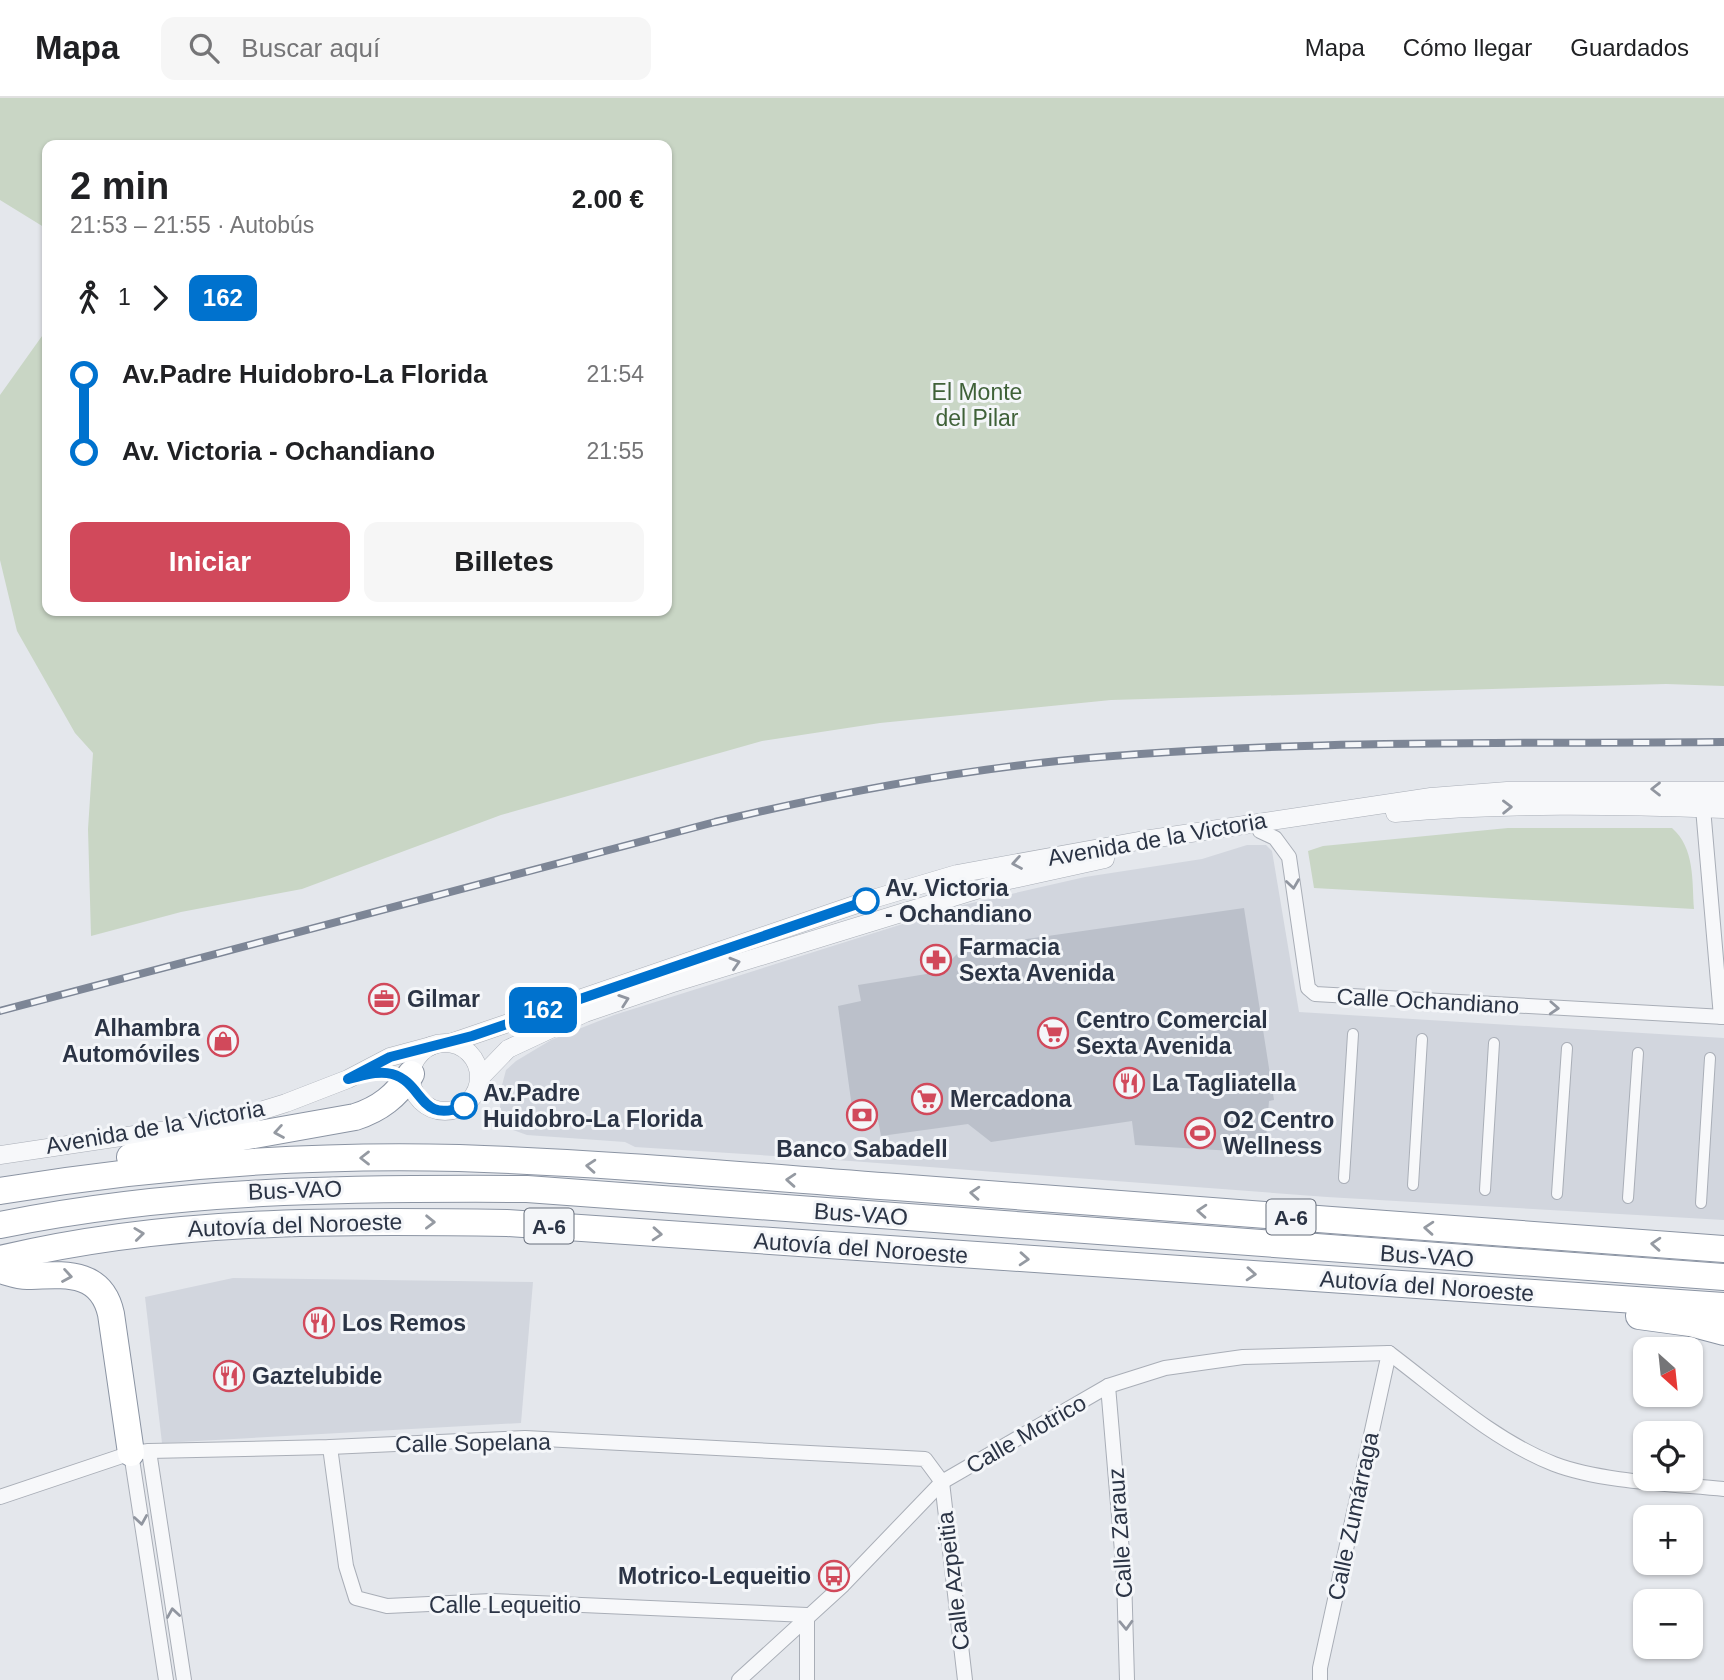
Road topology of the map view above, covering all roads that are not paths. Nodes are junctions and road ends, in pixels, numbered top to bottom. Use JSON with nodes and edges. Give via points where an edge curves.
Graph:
{"nodes":[{"id":1,"x":1724,"y":791,"type":"edge"},
{"id":2,"x":1703,"y":808,"type":"junction"},
{"id":3,"x":1724,"y":809,"type":"edge"},
{"id":4,"x":1259,"y":831,"type":"junction"},
{"id":5,"x":1722,"y":1017,"type":"edge"},
{"id":6,"x":1353,"y":1034,"type":"dead end"},
{"id":7,"x":1422,"y":1039,"type":"dead end"},
{"id":8,"x":450,"y":1043,"type":"junction"},
{"id":9,"x":1494,"y":1043,"type":"dead end"},
{"id":10,"x":431,"y":1046,"type":"junction"},
{"id":11,"x":1567,"y":1048,"type":"dead end"},
{"id":12,"x":1638,"y":1053,"type":"dead end"},
{"id":13,"x":1710,"y":1058,"type":"dead end"},
{"id":14,"x":480,"y":1078,"type":"junction"},
{"id":15,"x":348,"y":1079,"type":"junction"},
{"id":16,"x":410,"y":1080,"type":"junction"},
{"id":17,"x":0,"y":1155,"type":"edge"},
{"id":18,"x":1344,"y":1178,"type":"dead end"},
{"id":19,"x":59,"y":1181,"type":"junction"},
{"id":20,"x":1413,"y":1185,"type":"dead end"},
{"id":21,"x":1485,"y":1190,"type":"dead end"},
{"id":22,"x":0,"y":1191,"type":"edge"},
{"id":23,"x":1557,"y":1194,"type":"dead end"},
{"id":24,"x":1628,"y":1198,"type":"dead end"},
{"id":25,"x":1701,"y":1203,"type":"dead end"},
{"id":26,"x":0,"y":1225,"type":"edge"},
{"id":27,"x":1724,"y":1249,"type":"edge"},
{"id":28,"x":0,"y":1259,"type":"edge"},
{"id":29,"x":0,"y":1270,"type":"edge"},
{"id":30,"x":1724,"y":1277,"type":"edge"},
{"id":31,"x":1586,"y":1297,"type":"junction"},
{"id":32,"x":1724,"y":1306,"type":"edge"},
{"id":33,"x":1724,"y":1332,"type":"edge"},
{"id":34,"x":1389,"y":1353,"type":"junction"},
{"id":35,"x":1108,"y":1386,"type":"junction"},
{"id":36,"x":330,"y":1447,"type":"junction"},
{"id":37,"x":140,"y":1452,"type":"junction"},
{"id":38,"x":942,"y":1482,"type":"junction"},
{"id":39,"x":1724,"y":1489,"type":"edge"},
{"id":40,"x":0,"y":1497,"type":"edge"},
{"id":41,"x":807,"y":1615,"type":"junction"},
{"id":42,"x":166,"y":1680,"type":"edge"},
{"id":43,"x":184,"y":1680,"type":"edge"},
{"id":44,"x":739,"y":1680,"type":"edge"},
{"id":45,"x":807,"y":1680,"type":"edge"},
{"id":46,"x":965,"y":1680,"type":"edge"},
{"id":47,"x":1127,"y":1680,"type":"edge"},
{"id":48,"x":1320,"y":1680,"type":"edge"}],
"edges":[{"from":1,"to":8,"type":"street","name":"Avenida de la Victoria","one_way":true,"via":[[1507,791],[1431,797],[1144,840],[957,874]]},
{"from":2,"to":3,"type":"street","name":"Avenida de la Victoria"},
{"from":4,"to":2,"type":"street","name":"Avenida de la Victoria","one_way":true,"via":[[1448,808]]},
{"from":2,"to":5,"type":"street"},
{"from":4,"to":5,"type":"street","name":"Calle Ochandiano","one_way":true,"via":[[1275,838],[1289,857],[1308,988],[1315,995]]},
{"from":14,"to":4,"type":"street","name":"Avenida de la Victoria","one_way":true,"via":[[508,1049],[534,1035],[682,980],[1009,880]]},
{"from":6,"to":18,"type":"street"},
{"from":7,"to":20,"type":"street"},
{"from":8,"to":10,"type":"street"},
{"from":8,"to":14,"type":"street","via":[[475,1059]]},
{"from":9,"to":21,"type":"street"},
{"from":10,"to":15,"type":"street","name":"Avenida de la Victoria","via":[[390,1057]]},
{"from":10,"to":16,"type":"street","via":[[417,1058]]},
{"from":11,"to":23,"type":"street"},
{"from":12,"to":24,"type":"street"},
{"from":13,"to":25,"type":"street"},
{"from":14,"to":16,"type":"street","via":[[464,1106],[444,1111],[424,1103]]},
{"from":15,"to":16,"type":"street","name":"Avenida de la Victoria","via":[[389,1073]]},
{"from":15,"to":17,"type":"street","name":"Avenida de la Victoria","via":[[251,1114]]},
{"from":16,"to":19,"type":"highway","one_way":true,"via":[[380,1107],[355,1116],[96,1163]]},
{"from":19,"to":22,"type":"highway","number":"A-6"},
{"from":27,"to":19,"type":"highway","number":"A-6","one_way":true,"via":[[457,1158],[216,1165]]},
{"from":26,"to":30,"type":"highway","name":"Bus-VAO","via":[[82,1210],[231,1193],[527,1189]]},
{"from":28,"to":31,"type":"highway","name":"Autovía del Noroeste","number":"A-6","one_way":true,"via":[[44,1248],[179,1229],[374,1221],[480,1223]]},
{"from":29,"to":37,"type":"highway","one_way":true,"via":[[24,1276],[65,1274],[91,1282],[103,1293]]},
{"from":31,"to":32,"type":"highway","name":"Autovía del Noroeste","number":"A-6"},
{"from":31,"to":33,"type":"highway","via":[[1613,1314]]},
{"from":34,"to":35,"type":"street","name":"Calle Motrico","via":[[1243,1357],[1165,1368]]},
{"from":34,"to":39,"type":"street","via":[[1505,1440],[1555,1464],[1620,1478]]},
{"from":34,"to":48,"type":"street","name":"Calle Zumárraga"},
{"from":35,"to":38,"type":"street","name":"Calle Motrico"},
{"from":35,"to":47,"type":"street","name":"Calle Zarauz","one_way":true,"via":[[1124,1575]]},
{"from":36,"to":37,"type":"street","name":"Calle Sopelana"},
{"from":36,"to":38,"type":"street","name":"Calle Sopelana","via":[[525,1438],[925,1459]]},
{"from":36,"to":41,"type":"street","name":"Calle Lequeitio","via":[[346,1566],[356,1598],[387,1606],[492,1601]]},
{"from":37,"to":40,"type":"street","name":"Calle Sopelana"},
{"from":37,"to":42,"type":"street","one_way":true},
{"from":43,"to":37,"type":"street","one_way":true},
{"from":38,"to":41,"type":"street","name":"Calle Motrico","via":[[843,1585]]},
{"from":38,"to":46,"type":"street","name":"Calle Azpeitia"},
{"from":41,"to":44,"type":"street","name":"Calle Motrico"},
{"from":41,"to":45,"type":"street"}]}
